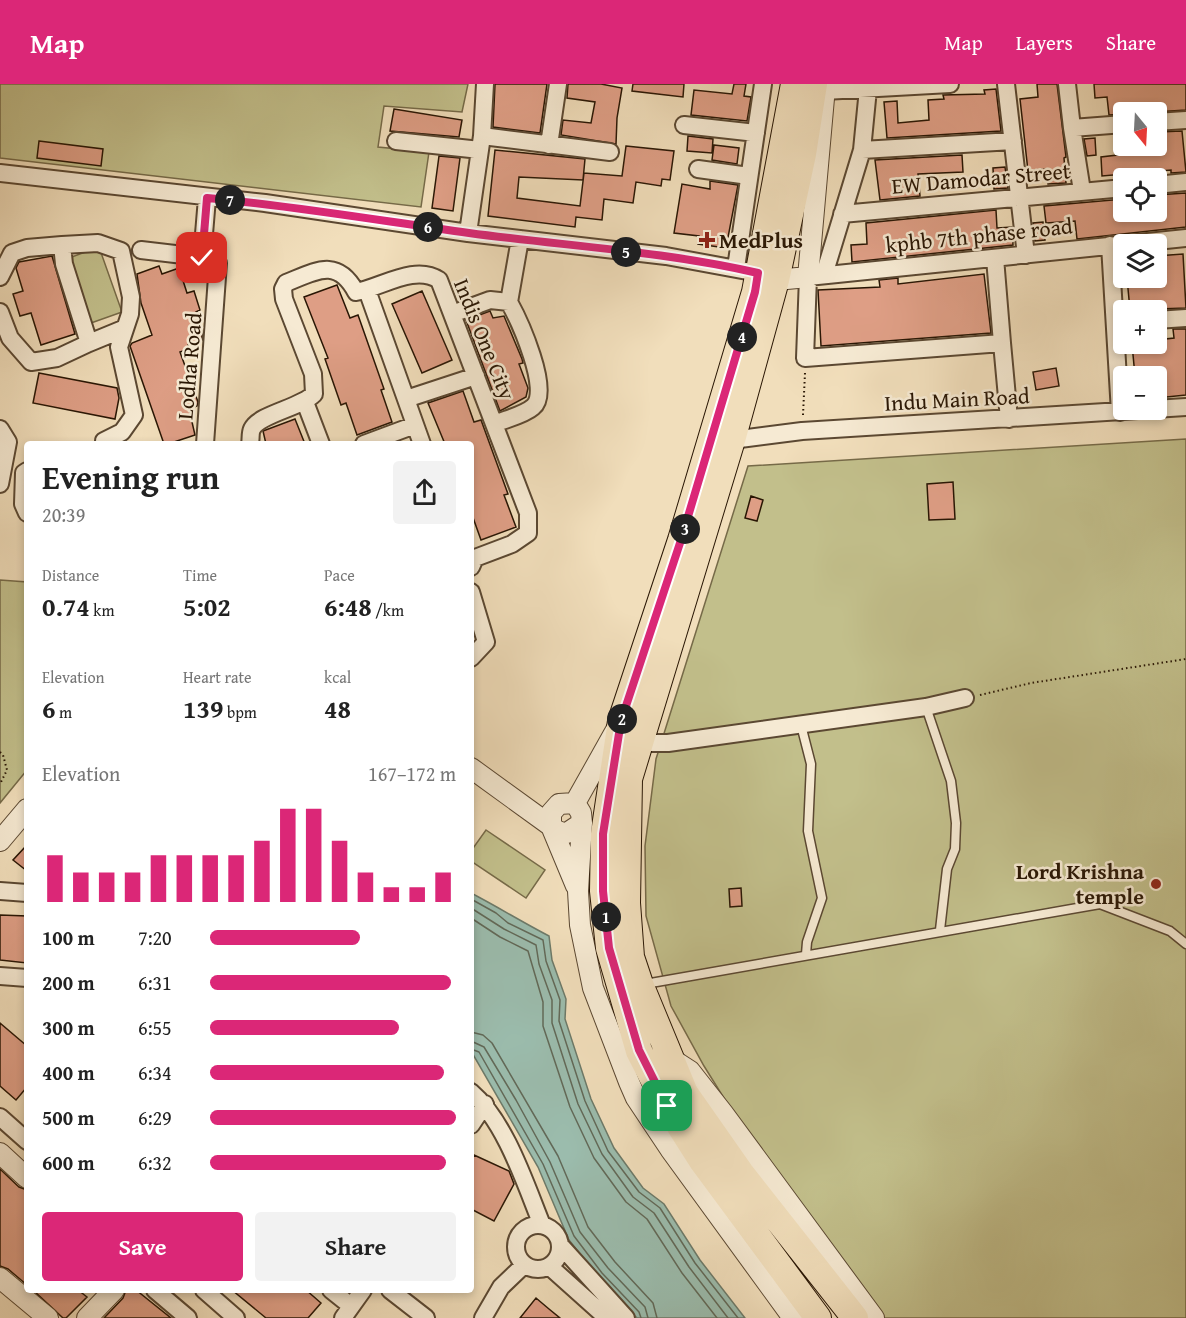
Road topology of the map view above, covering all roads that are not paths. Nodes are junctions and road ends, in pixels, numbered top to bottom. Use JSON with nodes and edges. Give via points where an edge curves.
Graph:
{"nodes":[{"id":1,"x":485,"y":84,"type":"edge"},
{"id":2,"x":558,"y":84,"type":"edge"},
{"id":3,"x":763,"y":84,"type":"edge"},
{"id":4,"x":794,"y":84,"type":"edge"},
{"id":5,"x":950,"y":84,"type":"edge"},
{"id":6,"x":1006,"y":84,"type":"edge"},
{"id":7,"x":1067,"y":84,"type":"edge"},
{"id":8,"x":821,"y":86,"type":"edge"},
{"id":9,"x":868,"y":89,"type":"junction"},
{"id":10,"x":1186,"y":120,"type":"edge"},
{"id":11,"x":1167,"y":121,"type":"edge"},
{"id":12,"x":684,"y":125,"type":"dead end"},
{"id":13,"x":1113,"y":125,"type":"edge"},
{"id":14,"x":1072,"y":128,"type":"junction"},
{"id":15,"x":756,"y":133,"type":"junction"},
{"id":16,"x":396,"y":141,"type":"dead end"},
{"id":17,"x":1013,"y":141,"type":"junction"},
{"id":18,"x":481,"y":143,"type":"junction"},
{"id":19,"x":549,"y":146,"type":"junction"},
{"id":20,"x":862,"y":150,"type":"junction"},
{"id":21,"x":610,"y":152,"type":"dead end"},
{"id":22,"x":698,"y":169,"type":"dead end"},
{"id":23,"x":0,"y":173,"type":"edge"},
{"id":24,"x":749,"y":176,"type":"junction"},
{"id":25,"x":1186,"y":182,"type":"edge"},
{"id":26,"x":1167,"y":183,"type":"edge"},
{"id":27,"x":1113,"y":189,"type":"edge"},
{"id":28,"x":1082,"y":192,"type":"junction"},
{"id":29,"x":1019,"y":197,"type":"junction"},
{"id":30,"x":207,"y":198,"type":"junction"},
{"id":31,"x":842,"y":214,"type":"junction"},
{"id":32,"x":468,"y":233,"type":"junction"},
{"id":33,"x":1186,"y":238,"type":"edge"},
{"id":34,"x":520,"y":239,"type":"junction"},
{"id":35,"x":62,"y":245,"type":"junction"},
{"id":36,"x":1110,"y":245,"type":"junction"},
{"id":37,"x":141,"y":250,"type":"dead end"},
{"id":38,"x":197,"y":254,"type":"junction"},
{"id":39,"x":1026,"y":255,"type":"junction"},
{"id":40,"x":995,"y":258,"type":"junction"},
{"id":41,"x":757,"y":273,"type":"junction"},
{"id":42,"x":816,"y":276,"type":"junction"},
{"id":43,"x":0,"y":277,"type":"edge"},
{"id":44,"x":367,"y":290,"type":"junction"},
{"id":45,"x":1117,"y":300,"type":"edge"},
{"id":46,"x":509,"y":302,"type":"junction"},
{"id":47,"x":0,"y":312,"type":"edge"},
{"id":48,"x":452,"y":314,"type":"junction"},
{"id":49,"x":1186,"y":318,"type":"edge"},
{"id":50,"x":1167,"y":319,"type":"edge"},
{"id":51,"x":123,"y":328,"type":"junction"},
{"id":52,"x":89,"y":343,"type":"junction"},
{"id":53,"x":1002,"y":343,"type":"junction"},
{"id":54,"x":476,"y":376,"type":"junction"},
{"id":55,"x":406,"y":399,"type":"junction"},
{"id":56,"x":305,"y":402,"type":"junction"},
{"id":57,"x":1186,"y":407,"type":"edge"},
{"id":58,"x":1167,"y":408,"type":"edge"},
{"id":59,"x":1113,"y":412,"type":"edge"},
{"id":60,"x":1009,"y":418,"type":"junction"},
{"id":61,"x":494,"y":424,"type":"junction"},
{"id":62,"x":416,"y":425,"type":"junction"},
{"id":63,"x":0,"y":429,"type":"edge"},
{"id":64,"x":732,"y":440,"type":"junction"},
{"id":65,"x":104,"y":441,"type":"edge"},
{"id":66,"x":205,"y":441,"type":"edge"},
{"id":67,"x":250,"y":441,"type":"edge"},
{"id":68,"x":320,"y":441,"type":"edge"},
{"id":69,"x":372,"y":441,"type":"edge"},
{"id":70,"x":421,"y":441,"type":"edge"},
{"id":71,"x":24,"y":473,"type":"edge"},
{"id":72,"x":0,"y":484,"type":"edge"},
{"id":73,"x":24,"y":508,"type":"edge"},
{"id":74,"x":474,"y":560,"type":"edge"},
{"id":75,"x":474,"y":602,"type":"edge"},
{"id":76,"x":474,"y":657,"type":"edge"},
{"id":77,"x":965,"y":698,"type":"road end"},
{"id":78,"x":926,"y":707,"type":"junction"},
{"id":79,"x":621,"y":721,"type":"junction"},
{"id":80,"x":801,"y":725,"type":"junction"},
{"id":81,"x":641,"y":743,"type":"junction"},
{"id":82,"x":474,"y":770,"type":"edge"},
{"id":83,"x":515,"y":797,"type":"junction"},
{"id":84,"x":567,"y":804,"type":"junction"},
{"id":85,"x":24,"y":813,"type":"edge"},
{"id":86,"x":582,"y":823,"type":"junction"},
{"id":87,"x":551,"y":826,"type":"junction"},
{"id":88,"x":0,"y":841,"type":"edge"},
{"id":89,"x":0,"y":891,"type":"edge"},
{"id":90,"x":578,"y":891,"type":"junction"},
{"id":91,"x":24,"y":893,"type":"edge"},
{"id":92,"x":0,"y":902,"type":"edge"},
{"id":93,"x":24,"y":904,"type":"edge"},
{"id":94,"x":940,"y":930,"type":"junction"},
{"id":95,"x":1186,"y":944,"type":"edge"},
{"id":96,"x":806,"y":954,"type":"junction"},
{"id":97,"x":0,"y":976,"type":"edge"},
{"id":98,"x":24,"y":978,"type":"edge"},
{"id":99,"x":640,"y":984,"type":"junction"},
{"id":100,"x":670,"y":1058,"type":"junction"},
{"id":101,"x":474,"y":1095,"type":"edge"},
{"id":102,"x":485,"y":1104,"type":"junction"},
{"id":103,"x":0,"y":1117,"type":"edge"},
{"id":104,"x":474,"y":1120,"type":"edge"},
{"id":105,"x":24,"y":1134,"type":"edge"},
{"id":106,"x":0,"y":1154,"type":"edge"},
{"id":107,"x":24,"y":1175,"type":"edge"},
{"id":108,"x":542,"y":1225,"type":"junction"},
{"id":109,"x":561,"y":1246,"type":"junction"},
{"id":110,"x":524,"y":1265,"type":"junction"},
{"id":111,"x":549,"y":1266,"type":"junction"},
{"id":112,"x":0,"y":1278,"type":"edge"},
{"id":113,"x":111,"y":1293,"type":"edge"},
{"id":114,"x":159,"y":1293,"type":"edge"},
{"id":115,"x":207,"y":1293,"type":"edge"},
{"id":116,"x":334,"y":1293,"type":"edge"},
{"id":117,"x":361,"y":1293,"type":"edge"},
{"id":118,"x":394,"y":1293,"type":"edge"},
{"id":119,"x":0,"y":1295,"type":"edge"},
{"id":120,"x":347,"y":1312,"type":"edge"},
{"id":121,"x":27,"y":1318,"type":"edge"},
{"id":122,"x":48,"y":1318,"type":"edge"},
{"id":123,"x":87,"y":1318,"type":"edge"},
{"id":124,"x":188,"y":1318,"type":"edge"},
{"id":125,"x":236,"y":1318,"type":"edge"},
{"id":126,"x":426,"y":1318,"type":"edge"},
{"id":127,"x":483,"y":1318,"type":"edge"},
{"id":128,"x":607,"y":1318,"type":"edge"},
{"id":129,"x":626,"y":1318,"type":"edge"},
{"id":130,"x":792,"y":1318,"type":"edge"},
{"id":131,"x":818,"y":1318,"type":"edge"},
{"id":132,"x":855,"y":1318,"type":"edge"},
{"id":133,"x":874,"y":1318,"type":"edge"}],
"edges":[{"from":1,"to":18,"type":"street"},
{"from":2,"to":19,"type":"street"},
{"from":3,"to":15,"type":"street"},
{"from":4,"to":41,"type":"main road"},
{"from":5,"to":9,"type":"street"},
{"from":6,"to":17,"type":"street"},
{"from":7,"to":14,"type":"street"},
{"from":8,"to":9,"type":"street"},
{"from":8,"to":41,"type":"main road"},
{"from":8,"to":42,"type":"street"},
{"from":9,"to":20,"type":"street"},
{"from":10,"to":11,"type":"street"},
{"from":12,"to":15,"type":"street"},
{"from":13,"to":14,"type":"street"},
{"from":14,"to":28,"type":"street"},
{"from":15,"to":24,"type":"street"},
{"from":16,"to":18,"type":"street"},
{"from":17,"to":20,"type":"street"},
{"from":17,"to":29,"type":"street"},
{"from":18,"to":19,"type":"street"},
{"from":18,"to":32,"type":"street"},
{"from":19,"to":21,"type":"street"},
{"from":20,"to":31,"type":"street"},
{"from":22,"to":24,"type":"street"},
{"from":23,"to":30,"type":"street"},
{"from":24,"to":41,"type":"street"},
{"from":25,"to":26,"type":"street"},
{"from":27,"to":28,"type":"street","name":"EW Damodar Street"},
{"from":28,"to":29,"type":"street","name":"EW Damodar Street"},
{"from":29,"to":31,"type":"street","name":"EW Damodar Street"},
{"from":29,"to":39,"type":"street"},
{"from":30,"to":32,"type":"street"},
{"from":30,"to":38,"type":"street","via":[[203,246]]},
{"from":31,"to":42,"type":"street"},
{"from":32,"to":34,"type":"street"},
{"from":33,"to":36,"type":"street","name":"kphb 7th phase road"},
{"from":34,"to":41,"type":"street","via":[[666,256]]},
{"from":34,"to":46,"type":"street"},
{"from":35,"to":43,"type":"street","via":[[12,253]]},
{"from":35,"to":51,"type":"street","via":[[98,243],[121,251],[130,297],[130,314]]},
{"from":35,"to":52,"type":"street","via":[[64,264]]},
{"from":36,"to":39,"type":"street","name":"kphb 7th phase road"},
{"from":36,"to":45,"type":"street"},
{"from":37,"to":38,"type":"street","name":"Lodha Road"},
{"from":38,"to":66,"type":"street","name":"Lodha Road","via":[[218,263],[219,271]]},
{"from":39,"to":40,"type":"street","name":"kphb 7th phase road"},
{"from":40,"to":42,"type":"street","name":"kphb 7th phase road"},
{"from":40,"to":53,"type":"street"},
{"from":41,"to":42,"type":"street","name":"kphb 7th phase road"},
{"from":41,"to":64,"type":"main road"},
{"from":41,"to":79,"type":"main road","via":[[755,292],[681,540]]},
{"from":42,"to":53,"type":"street","via":[[805,358]]},
{"from":44,"to":48,"type":"street","name":"Indis One City","via":[[419,273],[432,275],[439,280]]},
{"from":44,"to":55,"type":"street"},
{"from":44,"to":56,"type":"street","via":[[356,292],[350,280],[331,269],[286,283],[284,299],[316,385],[314,394]]},
{"from":46,"to":48,"type":"street","via":[[490,300]]},
{"from":46,"to":61,"type":"street","via":[[540,385],[539,401],[533,408]]},
{"from":47,"to":52,"type":"street","via":[[10,338],[32,362],[57,358]]},
{"from":48,"to":54,"type":"street","name":"Indis One City"},
{"from":49,"to":50,"type":"street"},
{"from":51,"to":52,"type":"street"},
{"from":51,"to":65,"type":"street","via":[[119,347],[134,415],[122,432]]},
{"from":53,"to":60,"type":"street"},
{"from":54,"to":55,"type":"street"},
{"from":54,"to":61,"type":"street","name":"Indis One City"},
{"from":55,"to":62,"type":"street"},
{"from":56,"to":67,"type":"street","via":[[260,420],[252,429]]},
{"from":56,"to":68,"type":"street"},
{"from":57,"to":58,"type":"street","name":"Indu Main Road"},
{"from":59,"to":60,"type":"street","name":"Indu Main Road"},
{"from":60,"to":64,"type":"street","name":"Indu Main Road","via":[[802,431]]},
{"from":61,"to":74,"type":"street","name":"Indis One City","via":[[528,513],[528,534]]},
{"from":62,"to":69,"type":"street"},
{"from":62,"to":70,"type":"street"},
{"from":63,"to":72,"type":"street","via":[[8,442]]},
{"from":64,"to":81,"type":"main road"},
{"from":71,"to":73,"type":"street"},
{"from":75,"to":76,"type":"street","via":[[486,642]]},
{"from":77,"to":78,"type":"street"},
{"from":78,"to":80,"type":"street"},
{"from":78,"to":94,"type":"lane","via":[[951,781],[956,823],[956,849],[947,869]]},
{"from":79,"to":84,"type":"street"},
{"from":79,"to":131,"type":"main road","via":[[603,834],[603,891],[609,948],[623,1003],[639,1050],[667,1106],[702,1161]]},
{"from":80,"to":81,"type":"street","via":[[668,743]]},
{"from":80,"to":96,"type":"lane","via":[[811,764],[808,831],[822,898]]},
{"from":81,"to":99,"type":"main road","via":[[629,779],[627,822],[630,946]]},
{"from":82,"to":83,"type":"street"},
{"from":83,"to":84,"type":"street"},
{"from":83,"to":87,"type":"street"},
{"from":84,"to":86,"type":"street","via":[[581,813]]},
{"from":84,"to":87,"type":"street","via":[[551,813]]},
{"from":85,"to":88,"type":"street"},
{"from":86,"to":87,"type":"street","via":[[567,833]]},
{"from":86,"to":90,"type":"street"},
{"from":87,"to":90,"type":"street"},
{"from":89,"to":91,"type":"street"},
{"from":90,"to":130,"type":"street","via":[[580,925],[593,988],[636,1098]]},
{"from":92,"to":93,"type":"street"},
{"from":94,"to":95,"type":"lane","via":[[1100,904],[1170,931]]},
{"from":94,"to":96,"type":"lane"},
{"from":96,"to":99,"type":"lane"},
{"from":97,"to":98,"type":"street"},
{"from":99,"to":100,"type":"main road"},
{"from":100,"to":132,"type":"main road","via":[[685,1093],[741,1173]]},
{"from":100,"to":133,"type":"street","via":[[690,1071],[710,1096]]},
{"from":101,"to":102,"type":"street"},
{"from":102,"to":104,"type":"street"},
{"from":102,"to":108,"type":"street"},
{"from":103,"to":105,"type":"street"},
{"from":106,"to":107,"type":"street"},
{"from":108,"to":109,"type":"street","via":[[555,1232]]},
{"from":108,"to":110,"type":"street","via":[[527,1227],[517,1238],[516,1252]]},
{"from":109,"to":111,"type":"street","via":[[558,1258]]},
{"from":109,"to":129,"type":"street"},
{"from":110,"to":111,"type":"street","via":[[537,1269]]},
{"from":110,"to":127,"type":"street","via":[[501,1287]]},
{"from":111,"to":128,"type":"street"},
{"from":112,"to":122,"type":"street"},
{"from":113,"to":123,"type":"street"},
{"from":114,"to":124,"type":"street"},
{"from":115,"to":125,"type":"street"},
{"from":116,"to":120,"type":"street"},
{"from":117,"to":120,"type":"street"},
{"from":118,"to":126,"type":"street"},
{"from":119,"to":121,"type":"street"}]}
